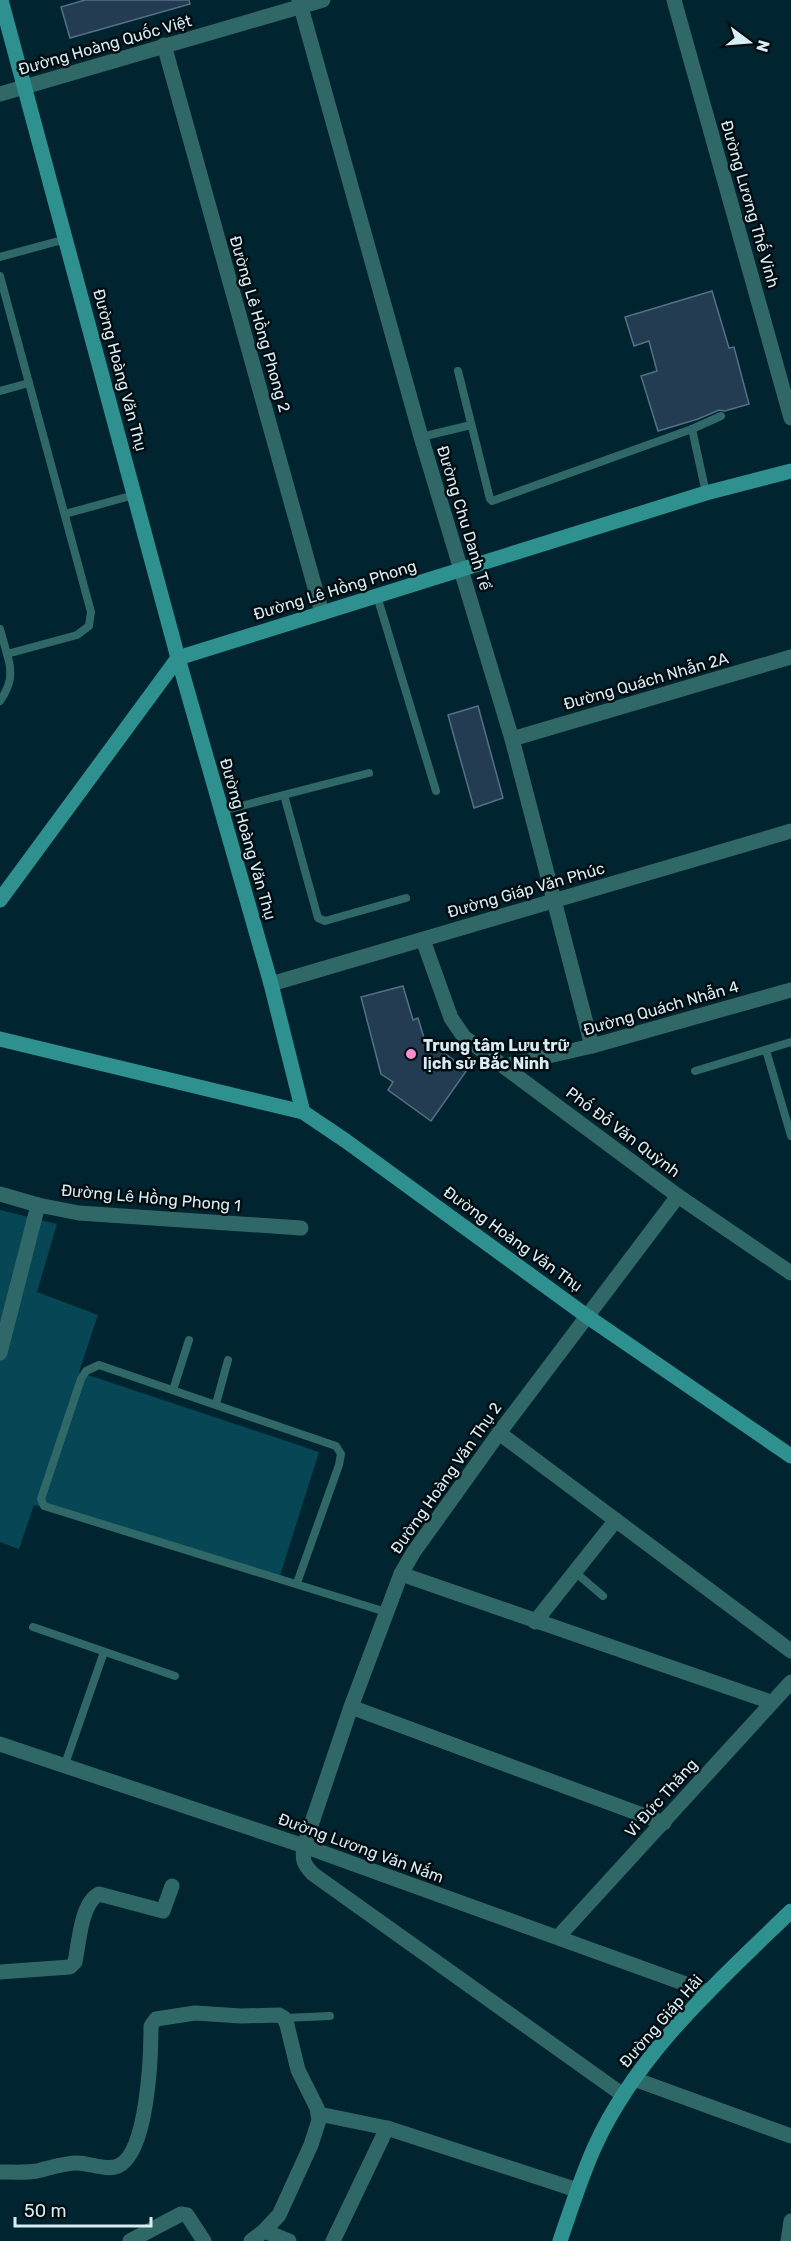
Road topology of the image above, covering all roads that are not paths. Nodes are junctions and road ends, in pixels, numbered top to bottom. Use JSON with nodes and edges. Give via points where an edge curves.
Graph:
{"nodes":[{"id":1,"x":1,"y":0,"type":"edge"},
{"id":2,"x":323,"y":0,"type":"edge"},
{"id":3,"x":674,"y":0,"type":"edge"},
{"id":4,"x":300,"y":3,"type":"edge"},
{"id":5,"x":4,"y":29,"type":"edge"},
{"id":6,"x":164,"y":45,"type":"junction"},
{"id":7,"x":25,"y":87,"type":"junction"},
{"id":8,"x":0,"y":94,"type":"edge"},
{"id":9,"x":66,"y":239,"type":"junction"},
{"id":10,"x":0,"y":257,"type":"edge"},
{"id":11,"x":0,"y":276,"type":"edge"},
{"id":12,"x":458,"y":371,"type":"dead end"},
{"id":13,"x":29,"y":383,"type":"junction"},
{"id":14,"x":0,"y":391,"type":"edge"},
{"id":15,"x":721,"y":416,"type":"dead end"},
{"id":16,"x":791,"y":418,"type":"edge"},
{"id":17,"x":471,"y":424,"type":"junction"},
{"id":18,"x":692,"y":429,"type":"junction"},
{"id":19,"x":421,"y":437,"type":"junction"},
{"id":20,"x":791,"y":471,"type":"edge"},
{"id":21,"x":706,"y":493,"type":"junction"},
{"id":22,"x":134,"y":495,"type":"junction"},
{"id":23,"x":65,"y":514,"type":"junction"},
{"id":24,"x":460,"y":570,"type":"junction"},
{"id":25,"x":377,"y":596,"type":"junction"},
{"id":26,"x":322,"y":613,"type":"junction"},
{"id":27,"x":0,"y":629,"type":"edge"},
{"id":28,"x":7,"y":654,"type":"junction"},
{"id":29,"x":791,"y":657,"type":"edge"},
{"id":30,"x":178,"y":658,"type":"junction"},
{"id":31,"x":0,"y":701,"type":"edge"},
{"id":32,"x":512,"y":738,"type":"junction"},
{"id":33,"x":369,"y":773,"type":"dead end"},
{"id":34,"x":436,"y":791,"type":"dead end"},
{"id":35,"x":284,"y":795,"type":"junction"},
{"id":36,"x":222,"y":810,"type":"junction"},
{"id":37,"x":791,"y":831,"type":"edge"},
{"id":38,"x":406,"y":898,"type":"dead end"},
{"id":39,"x":0,"y":900,"type":"edge"},
{"id":40,"x":553,"y":901,"type":"junction"},
{"id":41,"x":423,"y":940,"type":"junction"},
{"id":42,"x":271,"y":984,"type":"junction"},
{"id":43,"x":791,"y":990,"type":"edge"},
{"id":44,"x":0,"y":1039,"type":"edge"},
{"id":45,"x":791,"y":1042,"type":"edge"},
{"id":46,"x":592,"y":1046,"type":"junction"},
{"id":47,"x":765,"y":1050,"type":"junction"},
{"id":48,"x":505,"y":1066,"type":"junction"},
{"id":49,"x":694,"y":1071,"type":"dead end"},
{"id":50,"x":303,"y":1112,"type":"junction"},
{"id":51,"x":791,"y":1136,"type":"edge"},
{"id":52,"x":0,"y":1194,"type":"edge"},
{"id":53,"x":678,"y":1196,"type":"junction"},
{"id":54,"x":38,"y":1205,"type":"junction"},
{"id":55,"x":301,"y":1228,"type":"dead end"},
{"id":56,"x":791,"y":1273,"type":"edge"},
{"id":57,"x":588,"y":1317,"type":"junction"},
{"id":58,"x":189,"y":1340,"type":"dead end"},
{"id":59,"x":0,"y":1353,"type":"edge"},
{"id":60,"x":228,"y":1360,"type":"dead end"},
{"id":61,"x":173,"y":1390,"type":"junction"},
{"id":62,"x":216,"y":1404,"type":"junction"},
{"id":63,"x":499,"y":1433,"type":"junction"},
{"id":64,"x":791,"y":1456,"type":"edge"},
{"id":65,"x":616,"y":1520,"type":"junction"},
{"id":66,"x":575,"y":1572,"type":"junction"},
{"id":67,"x":400,"y":1574,"type":"junction"},
{"id":68,"x":297,"y":1583,"type":"junction"},
{"id":69,"x":603,"y":1596,"type":"dead end"},
{"id":70,"x":386,"y":1612,"type":"junction"},
{"id":71,"x":534,"y":1622,"type":"junction"},
{"id":72,"x":33,"y":1627,"type":"dead end"},
{"id":73,"x":791,"y":1651,"type":"edge"},
{"id":74,"x":104,"y":1652,"type":"junction"},
{"id":75,"x":175,"y":1676,"type":"dead end"},
{"id":76,"x":791,"y":1682,"type":"edge"},
{"id":77,"x":771,"y":1702,"type":"junction"},
{"id":78,"x":351,"y":1707,"type":"junction"},
{"id":79,"x":0,"y":1744,"type":"edge"},
{"id":80,"x":64,"y":1767,"type":"junction"},
{"id":81,"x":664,"y":1822,"type":"junction"},
{"id":82,"x":304,"y":1846,"type":"junction"},
{"id":83,"x":172,"y":1886,"type":"dead end"},
{"id":84,"x":791,"y":1911,"type":"edge"},
{"id":85,"x":558,"y":1937,"type":"junction"},
{"id":86,"x":0,"y":1972,"type":"edge"},
{"id":87,"x":708,"y":1992,"type":"junction"},
{"id":88,"x":330,"y":2016,"type":"dead end"},
{"id":89,"x":284,"y":2018,"type":"junction"},
{"id":90,"x":634,"y":2079,"type":"junction"},
{"id":91,"x":623,"y":2095,"type":"junction"},
{"id":92,"x":318,"y":2114,"type":"junction"},
{"id":93,"x":387,"y":2128,"type":"junction"},
{"id":94,"x":791,"y":2136,"type":"edge"},
{"id":95,"x":0,"y":2172,"type":"edge"},
{"id":96,"x":578,"y":2190,"type":"junction"},
{"id":97,"x":791,"y":2221,"type":"edge"},
{"id":98,"x":264,"y":2231,"type":"junction"},
{"id":99,"x":130,"y":2241,"type":"edge"},
{"id":100,"x":204,"y":2241,"type":"edge"},
{"id":101,"x":251,"y":2241,"type":"edge"},
{"id":102,"x":289,"y":2241,"type":"edge"},
{"id":103,"x":333,"y":2241,"type":"edge"},
{"id":104,"x":560,"y":2241,"type":"edge"},
{"id":105,"x":788,"y":2241,"type":"edge"}],
"edges":[{"from":1,"to":5,"type":"street","name":"Đường Hoàng Văn Thụ"},
{"from":2,"to":4,"type":"street","name":"Đường Hoàng Quốc Việt"},
{"from":3,"to":16,"type":"street","name":"Đường Lương Thế Vinh"},
{"from":4,"to":6,"type":"street","name":"Đường Hoàng Quốc Việt"},
{"from":4,"to":19,"type":"street","name":"Đường Chu Danh Tể"},
{"from":5,"to":7,"type":"street","name":"Đường Hoàng Văn Thụ"},
{"from":6,"to":7,"type":"street","name":"Đường Hoàng Quốc Việt"},
{"from":6,"to":26,"type":"street","name":"Đường Lê Hồng Phong 2"},
{"from":7,"to":8,"type":"street","name":"Đường Hoàng Quốc Việt"},
{"from":7,"to":9,"type":"street","name":"Đường Hoàng Văn Thụ"},
{"from":9,"to":10,"type":"lane"},
{"from":9,"to":22,"type":"street","name":"Đường Hoàng Văn Thụ"},
{"from":11,"to":13,"type":"lane"},
{"from":12,"to":17,"type":"lane"},
{"from":13,"to":14,"type":"lane"},
{"from":13,"to":23,"type":"lane"},
{"from":15,"to":18,"type":"lane"},
{"from":17,"to":18,"type":"lane","via":[[492,501]]},
{"from":17,"to":19,"type":"lane"},
{"from":18,"to":21,"type":"lane"},
{"from":19,"to":24,"type":"street","name":"Đường Chu Danh Tể"},
{"from":20,"to":21,"type":"street","name":"Đường Lê Hồng Phong"},
{"from":21,"to":24,"type":"street","name":"Đường Lê Hồng Phong"},
{"from":22,"to":23,"type":"lane"},
{"from":22,"to":30,"type":"street","name":"Đường Hoàng Văn Thụ"},
{"from":23,"to":28,"type":"lane","via":[[91,612],[89,626],[77,635]]},
{"from":24,"to":25,"type":"street","name":"Đường Lê Hồng Phong"},
{"from":24,"to":32,"type":"street","name":"Đường Chu Danh Tể"},
{"from":25,"to":26,"type":"street","name":"Đường Lê Hồng Phong"},
{"from":25,"to":34,"type":"lane"},
{"from":26,"to":30,"type":"street","name":"Đường Lê Hồng Phong"},
{"from":27,"to":28,"type":"lane"},
{"from":28,"to":31,"type":"lane","via":[[11,679]]},
{"from":29,"to":32,"type":"street","name":"Đường Quách Nhẫn 2A"},
{"from":30,"to":36,"type":"street","name":"Đường Hoàng Văn Thụ"},
{"from":30,"to":39,"type":"street"},
{"from":32,"to":40,"type":"street","name":"Đường Chu Danh Tể"},
{"from":33,"to":35,"type":"lane"},
{"from":35,"to":36,"type":"lane"},
{"from":35,"to":38,"type":"lane","via":[[318,918],[325,921]]},
{"from":36,"to":42,"type":"street","name":"Đường Hoàng Văn Thụ"},
{"from":37,"to":40,"type":"street","name":"Đường Giáp Văn Phúc"},
{"from":40,"to":41,"type":"street","name":"Đường Giáp Văn Phúc"},
{"from":40,"to":46,"type":"street","name":"Đường Chu Danh Tể"},
{"from":41,"to":42,"type":"street","name":"Đường Giáp Văn Phúc"},
{"from":41,"to":48,"type":"street","name":"Phố Đỗ Văn Quỳnh","via":[[441,995],[458,1030]]},
{"from":42,"to":50,"type":"street","name":"Đường Hoàng Văn Thụ"},
{"from":43,"to":46,"type":"street","name":"Đường Quách Nhẫn 4"},
{"from":44,"to":50,"type":"street"},
{"from":45,"to":47,"type":"lane"},
{"from":46,"to":48,"type":"street","name":"Đường Quách Nhẫn 4"},
{"from":47,"to":49,"type":"lane"},
{"from":47,"to":51,"type":"lane"},
{"from":48,"to":53,"type":"street","name":"Phố Đỗ Văn Quỳnh"},
{"from":50,"to":57,"type":"street","name":"Đường Hoàng Văn Thụ"},
{"from":52,"to":54,"type":"street","name":"Đường Lê Hồng Phong 1"},
{"from":53,"to":56,"type":"street","name":"Phố Đỗ Văn Quỳnh"},
{"from":53,"to":57,"type":"street","name":"Đường Hoàng Văn Thụ 2"},
{"from":54,"to":55,"type":"street","name":"Đường Lê Hồng Phong 1","via":[[79,1213]]},
{"from":54,"to":59,"type":"street"},
{"from":57,"to":63,"type":"street","name":"Đường Hoàng Văn Thụ 2"},
{"from":57,"to":64,"type":"street","name":"Đường Hoàng Văn Thụ"},
{"from":58,"to":61,"type":"lane"},
{"from":60,"to":62,"type":"lane"},
{"from":61,"to":62,"type":"lane"},
{"from":61,"to":68,"type":"lane","via":[[99,1365],[86,1371],[41,1499],[44,1506]]},
{"from":62,"to":68,"type":"lane","via":[[326,1441],[336,1446],[340,1454]]},
{"from":63,"to":65,"type":"street"},
{"from":63,"to":67,"type":"street","name":"Đường Hoàng Văn Thụ 2"},
{"from":65,"to":66,"type":"street"},
{"from":65,"to":73,"type":"street"},
{"from":66,"to":69,"type":"lane"},
{"from":66,"to":71,"type":"street"},
{"from":67,"to":70,"type":"street","name":"Đường Hoàng Văn Thụ 2"},
{"from":67,"to":71,"type":"street"},
{"from":68,"to":70,"type":"lane"},
{"from":70,"to":78,"type":"street","name":"Đường Hoàng Văn Thụ 2"},
{"from":71,"to":77,"type":"street"},
{"from":72,"to":74,"type":"lane"},
{"from":74,"to":75,"type":"lane"},
{"from":74,"to":80,"type":"lane"},
{"from":76,"to":77,"type":"street","name":"Vi Đức Thăng"},
{"from":77,"to":81,"type":"street","name":"Vi Đức Thăng"},
{"from":78,"to":81,"type":"street"},
{"from":78,"to":82,"type":"street","name":"Đường Hoàng Văn Thụ 2"},
{"from":79,"to":80,"type":"street","name":"Đường Lương Văn Nắm"},
{"from":80,"to":82,"type":"street","name":"Đường Lương Văn Nắm"},
{"from":81,"to":85,"type":"street","name":"Vi Đức Thăng"},
{"from":82,"to":85,"type":"street","name":"Đường Lương Văn Nắm"},
{"from":82,"to":91,"type":"street","via":[[302,1858],[313,1874]]},
{"from":83,"to":86,"type":"street","via":[[163,1911],[99,1894],[92,1898],[86,1907],[75,1962],[70,1967]]},
{"from":84,"to":87,"type":"street","name":"Đường Giáp Hải"},
{"from":85,"to":87,"type":"street","name":"Đường Lương Văn Nắm"},
{"from":87,"to":90,"type":"street","name":"Đường Giáp Hải"},
{"from":88,"to":89,"type":"lane"},
{"from":89,"to":92,"type":"street","via":[[298,2070]]},
{"from":89,"to":95,"type":"street","via":[[195,2013],[156,2019],[151,2026],[141,2129],[123,2162],[118,2166],[72,2163],[33,2171]]},
{"from":90,"to":91,"type":"street","name":"Đường Giáp Hải"},
{"from":90,"to":94,"type":"street"},
{"from":91,"to":96,"type":"street","name":"Đường Giáp Hải","via":[[595,2145]]},
{"from":92,"to":93,"type":"street"},
{"from":92,"to":98,"type":"street","via":[[311,2145],[296,2180],[279,2215]]},
{"from":93,"to":96,"type":"street"},
{"from":93,"to":103,"type":"street"},
{"from":96,"to":104,"type":"street","name":"Đường Giáp Hải"},
{"from":97,"to":105,"type":"street"},
{"from":98,"to":101,"type":"street"},
{"from":98,"to":102,"type":"street"},
{"from":99,"to":100,"type":"street","via":[[181,2214],[187,2215]]}]}
